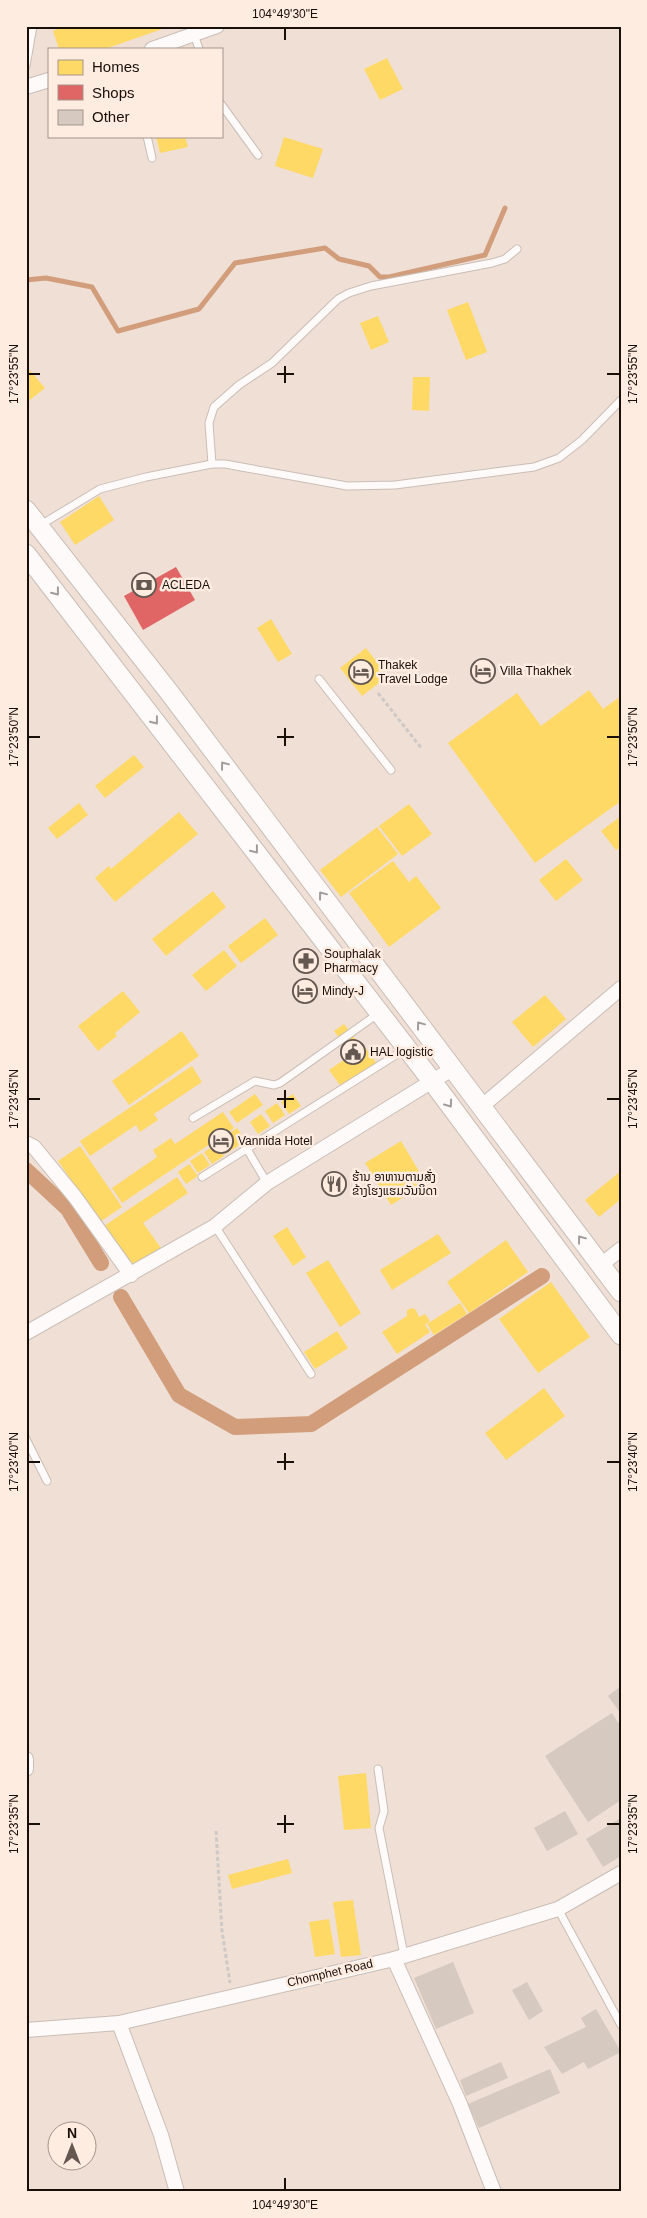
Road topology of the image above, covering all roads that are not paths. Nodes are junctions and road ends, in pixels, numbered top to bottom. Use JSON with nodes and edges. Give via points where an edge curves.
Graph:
{"nodes":[{"id":1,"x":33,"y":26,"type":"edge"},
{"id":2,"x":217,"y":26,"type":"edge"},
{"id":3,"x":194,"y":34,"type":"junction"},
{"id":4,"x":155,"y":48,"type":"edge"},
{"id":5,"x":200,"y":48,"type":"edge"},
{"id":6,"x":26,"y":66,"type":"edge"},
{"id":7,"x":48,"y":80,"type":"edge"},
{"id":8,"x":26,"y":87,"type":"edge"},
{"id":9,"x":222,"y":105,"type":"edge"},
{"id":10,"x":147,"y":138,"type":"edge"},
{"id":11,"x":258,"y":155,"type":"dead end"},
{"id":12,"x":152,"y":158,"type":"dead end"},
{"id":13,"x":517,"y":249,"type":"dead end"},
{"id":14,"x":621,"y":400,"type":"edge"},
{"id":15,"x":212,"y":464,"type":"junction"},
{"id":16,"x":26,"y":510,"type":"edge"},
{"id":17,"x":39,"y":526,"type":"junction"},
{"id":18,"x":26,"y":554,"type":"edge"},
{"id":19,"x":319,"y":680,"type":"dead end"},
{"id":20,"x":391,"y":770,"type":"dead end"},
{"id":21,"x":621,"y":988,"type":"edge"},
{"id":22,"x":379,"y":1013,"type":"junction"},
{"id":23,"x":407,"y":1048,"type":"junction"},
{"id":24,"x":452,"y":1068,"type":"junction"},
{"id":25,"x":432,"y":1081,"type":"junction"},
{"id":26,"x":481,"y":1107,"type":"junction"},
{"id":27,"x":193,"y":1118,"type":"dead end"},
{"id":28,"x":26,"y":1143,"type":"edge"},
{"id":29,"x":247,"y":1149,"type":"junction"},
{"id":30,"x":202,"y":1177,"type":"dead end"},
{"id":31,"x":267,"y":1183,"type":"junction"},
{"id":32,"x":215,"y":1226,"type":"junction"},
{"id":33,"x":621,"y":1249,"type":"edge"},
{"id":34,"x":601,"y":1265,"type":"junction"},
{"id":35,"x":131,"y":1275,"type":"junction"},
{"id":36,"x":621,"y":1292,"type":"edge"},
{"id":37,"x":26,"y":1333,"type":"edge"},
{"id":38,"x":621,"y":1335,"type":"edge"},
{"id":39,"x":311,"y":1374,"type":"dead end"},
{"id":40,"x":26,"y":1439,"type":"edge"},
{"id":41,"x":47,"y":1481,"type":"dead end"},
{"id":42,"x":26,"y":1759,"type":"edge"},
{"id":43,"x":26,"y":1769,"type":"edge"},
{"id":44,"x":378,"y":1769,"type":"dead end"},
{"id":45,"x":621,"y":1873,"type":"edge"},
{"id":46,"x":558,"y":1909,"type":"junction"},
{"id":47,"x":399,"y":1957,"type":"junction"},
{"id":48,"x":119,"y":2023,"type":"junction"},
{"id":49,"x":621,"y":2025,"type":"edge"},
{"id":50,"x":26,"y":2030,"type":"edge"},
{"id":51,"x":177,"y":2192,"type":"edge"},
{"id":52,"x":494,"y":2192,"type":"edge"}],
"edges":[{"from":1,"to":6,"type":"lane"},
{"from":2,"to":3,"type":"street"},
{"from":3,"to":4,"type":"street"},
{"from":3,"to":5,"type":"lane"},
{"from":7,"to":8,"type":"street"},
{"from":9,"to":11,"type":"lane"},
{"from":10,"to":12,"type":"lane"},
{"from":13,"to":15,"type":"lane","via":[[505,259],[492,263],[371,286],[338,299],[272,363],[214,407],[209,423]]},
{"from":14,"to":15,"type":"lane","via":[[582,440],[559,458],[534,467],[395,485],[347,486]]},
{"from":15,"to":17,"type":"lane","via":[[100,489]]},
{"from":16,"to":17,"type":"main road"},
{"from":24,"to":17,"type":"main road","one_way":true,"via":[[170,692]]},
{"from":18,"to":22,"type":"main road","one_way":true},
{"from":19,"to":20,"type":"lane"},
{"from":21,"to":26,"type":"street"},
{"from":22,"to":23,"type":"main road"},
{"from":22,"to":27,"type":"lane","via":[[280,1083],[255,1081]]},
{"from":23,"to":25,"type":"main road"},
{"from":23,"to":29,"type":"lane"},
{"from":24,"to":25,"type":"street"},
{"from":24,"to":26,"type":"main road"},
{"from":25,"to":31,"type":"street"},
{"from":25,"to":38,"type":"main road","one_way":true},
{"from":34,"to":26,"type":"main road","one_way":true},
{"from":28,"to":35,"type":"street","via":[[34,1147],[76,1197]]},
{"from":29,"to":30,"type":"lane"},
{"from":29,"to":31,"type":"lane"},
{"from":31,"to":32,"type":"street"},
{"from":32,"to":35,"type":"street"},
{"from":32,"to":39,"type":"lane"},
{"from":33,"to":34,"type":"street"},
{"from":34,"to":36,"type":"main road"},
{"from":35,"to":37,"type":"street"},
{"from":40,"to":41,"type":"lane"},
{"from":42,"to":43,"type":"street"},
{"from":44,"to":47,"type":"lane","via":[[384,1811],[379,1828]]},
{"from":45,"to":46,"type":"street","name":"Chomphet Road"},
{"from":46,"to":47,"type":"street","name":"Chomphet Road"},
{"from":46,"to":49,"type":"lane"},
{"from":47,"to":48,"type":"street","name":"Chomphet Road"},
{"from":47,"to":52,"type":"street"},
{"from":48,"to":50,"type":"street","name":"Chomphet Road"},
{"from":48,"to":51,"type":"street","via":[[161,2135]]}]}
